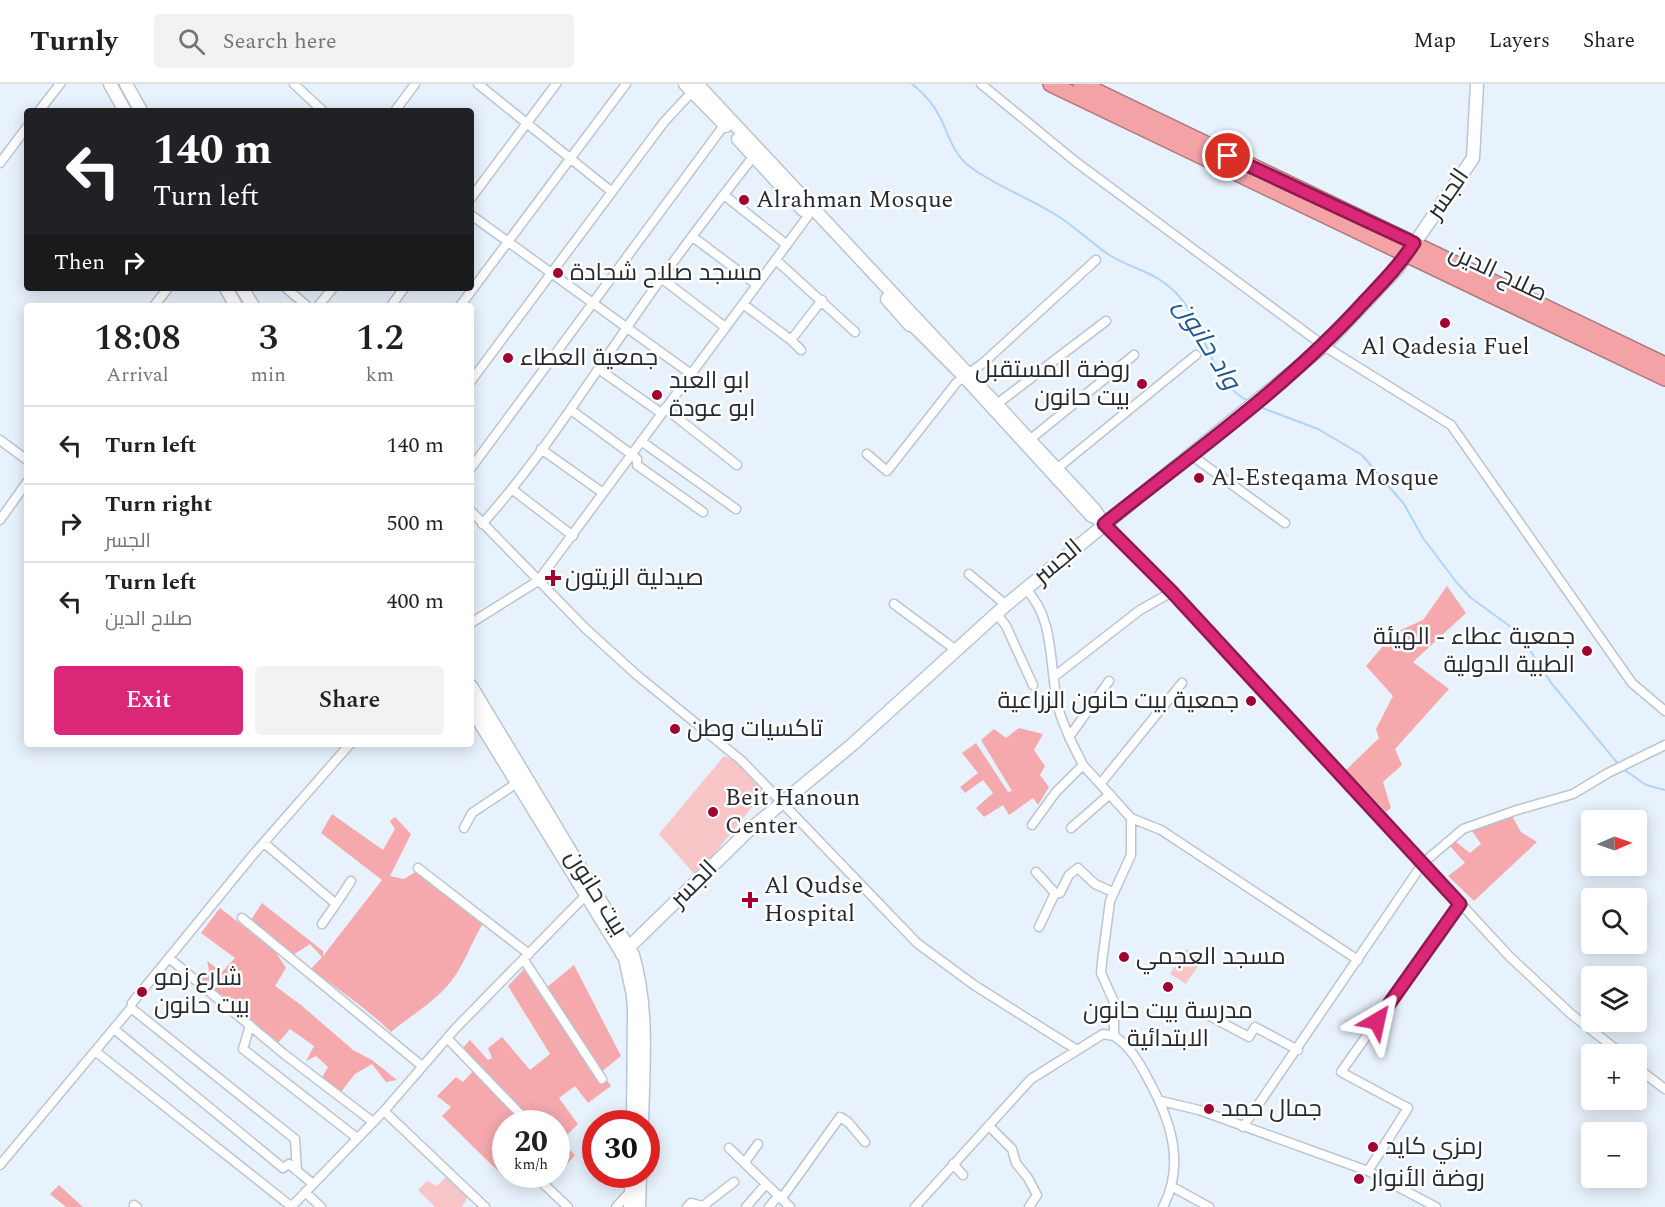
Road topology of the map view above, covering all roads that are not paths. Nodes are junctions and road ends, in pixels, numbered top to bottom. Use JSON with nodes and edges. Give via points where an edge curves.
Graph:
{"nodes":[{"id":1,"x":60,"y":84,"type":"edge"},
{"id":2,"x":110,"y":84,"type":"edge"},
{"id":3,"x":126,"y":84,"type":"edge"},
{"id":4,"x":294,"y":84,"type":"edge"},
{"id":5,"x":415,"y":84,"type":"edge"},
{"id":6,"x":478,"y":84,"type":"edge"},
{"id":7,"x":556,"y":84,"type":"edge"},
{"id":8,"x":626,"y":84,"type":"edge"},
{"id":9,"x":981,"y":84,"type":"edge"},
{"id":10,"x":1052,"y":84,"type":"edge"},
{"id":11,"x":1081,"y":84,"type":"edge"},
{"id":12,"x":1478,"y":84,"type":"edge"},
{"id":13,"x":691,"y":87,"type":"edge"},
{"id":14,"x":41,"y":108,"type":"edge"},
{"id":15,"x":123,"y":108,"type":"edge"},
{"id":16,"x":139,"y":108,"type":"edge"},
{"id":17,"x":320,"y":108,"type":"edge"},
{"id":18,"x":397,"y":108,"type":"edge"},
{"id":19,"x":528,"y":123,"type":"junction"},
{"id":20,"x":725,"y":124,"type":"junction"},
{"id":21,"x":24,"y":131,"type":"edge"},
{"id":22,"x":753,"y":157,"type":"junction"},
{"id":23,"x":571,"y":159,"type":"junction"},
{"id":24,"x":0,"y":163,"type":"edge"},
{"id":25,"x":612,"y":192,"type":"junction"},
{"id":26,"x":474,"y":194,"type":"edge"},
{"id":27,"x":724,"y":195,"type":"junction"},
{"id":28,"x":808,"y":216,"type":"junction"},
{"id":29,"x":474,"y":217,"type":"edge"},
{"id":30,"x":693,"y":237,"type":"junction"},
{"id":31,"x":510,"y":242,"type":"junction"},
{"id":32,"x":787,"y":246,"type":"junction"},
{"id":33,"x":1410,"y":249,"type":"junction"},
{"id":34,"x":776,"y":260,"type":"junction"},
{"id":35,"x":1096,"y":260,"type":"dead end"},
{"id":36,"x":552,"y":273,"type":"junction"},
{"id":37,"x":661,"y":278,"type":"junction"},
{"id":38,"x":757,"y":285,"type":"junction"},
{"id":39,"x":474,"y":288,"type":"edge"},
{"id":40,"x":166,"y":291,"type":"edge"},
{"id":41,"x":290,"y":291,"type":"edge"},
{"id":42,"x":330,"y":291,"type":"edge"},
{"id":43,"x":472,"y":291,"type":"edge"},
{"id":44,"x":822,"y":300,"type":"junction"},
{"id":45,"x":591,"y":302,"type":"junction"},
{"id":46,"x":156,"y":303,"type":"edge"},
{"id":47,"x":304,"y":303,"type":"edge"},
{"id":48,"x":320,"y":303,"type":"edge"},
{"id":49,"x":462,"y":303,"type":"edge"},
{"id":50,"x":743,"y":304,"type":"junction"},
{"id":51,"x":1106,"y":321,"type":"dead end"},
{"id":52,"x":910,"y":325,"type":"joint"},
{"id":53,"x":725,"y":327,"type":"junction"},
{"id":54,"x":626,"y":328,"type":"junction"},
{"id":55,"x":855,"y":332,"type":"dead end"},
{"id":56,"x":792,"y":340,"type":"junction"},
{"id":57,"x":1324,"y":346,"type":"junction"},
{"id":58,"x":801,"y":350,"type":"dead end"},
{"id":59,"x":1134,"y":355,"type":"dead end"},
{"id":60,"x":1197,"y":356,"type":"dead end"},
{"id":61,"x":1665,"y":365,"type":"edge"},
{"id":62,"x":600,"y":370,"type":"junction"},
{"id":63,"x":691,"y":374,"type":"junction"},
{"id":64,"x":965,"y":375,"type":"junction"},
{"id":65,"x":474,"y":377,"type":"edge"},
{"id":66,"x":1665,"y":378,"type":"edge"},
{"id":67,"x":993,"y":407,"type":"junction"},
{"id":68,"x":571,"y":410,"type":"junction"},
{"id":69,"x":663,"y":411,"type":"junction"},
{"id":70,"x":0,"y":440,"type":"edge"},
{"id":71,"x":641,"y":441,"type":"junction"},
{"id":72,"x":1027,"y":443,"type":"junction"},
{"id":73,"x":541,"y":449,"type":"junction"},
{"id":74,"x":631,"y":454,"type":"junction"},
{"id":75,"x":867,"y":454,"type":"dead end"},
{"id":76,"x":1191,"y":455,"type":"junction"},
{"id":77,"x":24,"y":458,"type":"edge"},
{"id":78,"x":474,"y":464,"type":"edge"},
{"id":79,"x":737,"y":465,"type":"dead end"},
{"id":80,"x":1052,"y":469,"type":"junction"},
{"id":81,"x":24,"y":486,"type":"edge"},
{"id":82,"x":513,"y":490,"type":"junction"},
{"id":83,"x":603,"y":493,"type":"junction"},
{"id":84,"x":736,"y":509,"type":"dead end"},
{"id":85,"x":704,"y":512,"type":"dead end"},
{"id":86,"x":474,"y":515,"type":"edge"},
{"id":87,"x":0,"y":520,"type":"edge"},
{"id":88,"x":1285,"y":523,"type":"dead end"},
{"id":89,"x":482,"y":524,"type":"junction"},
{"id":90,"x":1104,"y":524,"type":"junction"},
{"id":91,"x":573,"y":536,"type":"junction"},
{"id":92,"x":969,"y":574,"type":"dead end"},
{"id":93,"x":538,"y":582,"type":"junction"},
{"id":94,"x":1026,"y":589,"type":"junction"},
{"id":95,"x":1172,"y":592,"type":"junction"},
{"id":96,"x":894,"y":604,"type":"dead end"},
{"id":97,"x":1001,"y":609,"type":"junction"},
{"id":98,"x":474,"y":621,"type":"edge"},
{"id":99,"x":956,"y":651,"type":"junction"},
{"id":100,"x":1055,"y":676,"type":"junction"},
{"id":101,"x":1109,"y":681,"type":"dead end"},
{"id":102,"x":1182,"y":683,"type":"dead end"},
{"id":103,"x":1033,"y":685,"type":"dead end"},
{"id":104,"x":474,"y":691,"type":"edge"},
{"id":105,"x":1665,"y":711,"type":"edge"},
{"id":106,"x":474,"y":713,"type":"edge"},
{"id":107,"x":1069,"y":737,"type":"junction"},
{"id":108,"x":1665,"y":745,"type":"edge"},
{"id":109,"x":347,"y":747,"type":"edge"},
{"id":110,"x":1083,"y":765,"type":"junction"},
{"id":111,"x":517,"y":783,"type":"junction"},
{"id":112,"x":1101,"y":783,"type":"junction"},
{"id":113,"x":1110,"y":794,"type":"junction"},
{"id":114,"x":783,"y":802,"type":"junction"},
{"id":115,"x":1131,"y":818,"type":"junction"},
{"id":116,"x":1032,"y":825,"type":"dead end"},
{"id":117,"x":464,"y":828,"type":"dead end"},
{"id":118,"x":1071,"y":828,"type":"dead end"},
{"id":119,"x":264,"y":843,"type":"junction"},
{"id":120,"x":1423,"y":863,"type":"junction"},
{"id":121,"x":418,"y":868,"type":"dead end"},
{"id":122,"x":1036,"y":872,"type":"dead end"},
{"id":123,"x":351,"y":881,"type":"dead end"},
{"id":124,"x":1113,"y":892,"type":"junction"},
{"id":125,"x":1055,"y":893,"type":"junction"},
{"id":126,"x":585,"y":896,"type":"junction"},
{"id":127,"x":336,"y":904,"type":"junction"},
{"id":128,"x":1460,"y":904,"type":"junction"},
{"id":129,"x":242,"y":918,"type":"dead end"},
{"id":130,"x":322,"y":924,"type":"dead end"},
{"id":131,"x":1039,"y":927,"type":"dead end"},
{"id":132,"x":626,"y":950,"type":"junction"},
{"id":133,"x":527,"y":957,"type":"junction"},
{"id":134,"x":169,"y":958,"type":"junction"},
{"id":135,"x":1358,"y":960,"type":"junction"},
{"id":136,"x":131,"y":1008,"type":"junction"},
{"id":137,"x":1204,"y":1013,"type":"dead end"},
{"id":138,"x":250,"y":1025,"type":"junction"},
{"id":139,"x":114,"y":1029,"type":"junction"},
{"id":140,"x":1114,"y":1036,"type":"junction"},
{"id":141,"x":447,"y":1038,"type":"junction"},
{"id":142,"x":1609,"y":1044,"type":"edge"},
{"id":143,"x":95,"y":1050,"type":"junction"},
{"id":144,"x":1077,"y":1050,"type":"junction"},
{"id":145,"x":1298,"y":1050,"type":"junction"},
{"id":146,"x":422,"y":1066,"type":"junction"},
{"id":147,"x":1647,"y":1075,"type":"edge"},
{"id":148,"x":602,"y":1079,"type":"dead end"},
{"id":149,"x":1665,"y":1089,"type":"edge"},
{"id":150,"x":1161,"y":1101,"type":"junction"},
{"id":151,"x":516,"y":1110,"type":"edge"},
{"id":152,"x":633,"y":1110,"type":"edge"},
{"id":153,"x":642,"y":1110,"type":"edge"},
{"id":154,"x":384,"y":1111,"type":"junction"},
{"id":155,"x":373,"y":1122,"type":"junction"},
{"id":156,"x":989,"y":1126,"type":"junction"},
{"id":157,"x":1243,"y":1127,"type":"junction"},
{"id":158,"x":357,"y":1138,"type":"junction"},
{"id":159,"x":865,"y":1142,"type":"dead end"},
{"id":160,"x":758,"y":1144,"type":"dead end"},
{"id":161,"x":729,"y":1148,"type":"dead end"},
{"id":162,"x":745,"y":1162,"type":"junction"},
{"id":163,"x":953,"y":1164,"type":"junction"},
{"id":164,"x":0,"y":1165,"type":"edge"},
{"id":165,"x":297,"y":1170,"type":"junction"},
{"id":166,"x":1368,"y":1171,"type":"junction"},
{"id":167,"x":963,"y":1175,"type":"dead end"},
{"id":168,"x":734,"y":1182,"type":"dead end"},
{"id":169,"x":313,"y":1184,"type":"junction"},
{"id":170,"x":766,"y":1184,"type":"junction"},
{"id":171,"x":1171,"y":1186,"type":"junction"},
{"id":172,"x":548,"y":1188,"type":"edge"},
{"id":173,"x":631,"y":1188,"type":"edge"},
{"id":174,"x":640,"y":1188,"type":"edge"},
{"id":175,"x":631,"y":1191,"type":"junction"},
{"id":176,"x":305,"y":1192,"type":"junction"},
{"id":177,"x":781,"y":1197,"type":"junction"},
{"id":178,"x":292,"y":1207,"type":"edge"},
{"id":179,"x":321,"y":1207,"type":"edge"},
{"id":180,"x":485,"y":1207,"type":"edge"},
{"id":181,"x":568,"y":1207,"type":"edge"},
{"id":182,"x":616,"y":1207,"type":"edge"},
{"id":183,"x":630,"y":1207,"type":"edge"},
{"id":184,"x":639,"y":1207,"type":"edge"},
{"id":185,"x":687,"y":1207,"type":"edge"},
{"id":186,"x":746,"y":1207,"type":"edge"},
{"id":187,"x":770,"y":1207,"type":"edge"},
{"id":188,"x":790,"y":1207,"type":"edge"},
{"id":189,"x":915,"y":1207,"type":"edge"},
{"id":190,"x":1029,"y":1207,"type":"edge"},
{"id":191,"x":1162,"y":1207,"type":"edge"},
{"id":192,"x":1209,"y":1207,"type":"edge"},
{"id":193,"x":1437,"y":1207,"type":"edge"}],
"edges":[{"from":1,"to":14,"type":"street"},
{"from":2,"to":15,"type":"street"},
{"from":3,"to":16,"type":"street"},
{"from":4,"to":17,"type":"street"},
{"from":5,"to":18,"type":"street"},
{"from":6,"to":19,"type":"street"},
{"from":7,"to":19,"type":"street"},
{"from":8,"to":23,"type":"street"},
{"from":9,"to":57,"type":"street","via":[[1076,162]]},
{"from":10,"to":33,"type":"highway","name":"صلاح الدين"},
{"from":11,"to":33,"type":"highway","name":"صلاح الدين"},
{"from":12,"to":33,"type":"street","name":"الجسر","via":[[1473,158]]},
{"from":13,"to":20,"type":"street"},
{"from":13,"to":25,"type":"street"},
{"from":13,"to":64,"type":"street"},
{"from":19,"to":23,"type":"street"},
{"from":19,"to":26,"type":"street"},
{"from":20,"to":22,"type":"street"},
{"from":20,"to":45,"type":"street"},
{"from":21,"to":24,"type":"street"},
{"from":22,"to":27,"type":"street"},
{"from":22,"to":28,"type":"street"},
{"from":23,"to":25,"type":"street"},
{"from":23,"to":31,"type":"street"},
{"from":25,"to":36,"type":"street"},
{"from":27,"to":30,"type":"street"},
{"from":27,"to":32,"type":"street"},
{"from":28,"to":32,"type":"street"},
{"from":28,"to":52,"type":"street"},
{"from":29,"to":31,"type":"street"},
{"from":30,"to":37,"type":"street"},
{"from":30,"to":38,"type":"street"},
{"from":31,"to":36,"type":"street"},
{"from":31,"to":39,"type":"street"},
{"from":32,"to":34,"type":"street"},
{"from":33,"to":57,"type":"street","name":"الجسر","via":[[1397,269]]},
{"from":33,"to":61,"type":"highway","name":"صلاح الدين"},
{"from":33,"to":66,"type":"highway","name":"صلاح الدين"},
{"from":34,"to":38,"type":"street"},
{"from":34,"to":44,"type":"street"},
{"from":35,"to":64,"type":"street"},
{"from":36,"to":45,"type":"street"},
{"from":36,"to":65,"type":"street"},
{"from":37,"to":53,"type":"street"},
{"from":37,"to":54,"type":"street"},
{"from":38,"to":50,"type":"street"},
{"from":40,"to":46,"type":"street"},
{"from":41,"to":47,"type":"street"},
{"from":42,"to":48,"type":"street"},
{"from":43,"to":49,"type":"street"},
{"from":44,"to":55,"type":"street"},
{"from":44,"to":56,"type":"street"},
{"from":45,"to":54,"type":"street"},
{"from":45,"to":78,"type":"street"},
{"from":50,"to":53,"type":"street"},
{"from":50,"to":56,"type":"street"},
{"from":51,"to":67,"type":"street"},
{"from":52,"to":64,"type":"street"},
{"from":53,"to":63,"type":"street"},
{"from":54,"to":62,"type":"street"},
{"from":54,"to":63,"type":"street"},
{"from":56,"to":58,"type":"street"},
{"from":57,"to":76,"type":"street","name":"الجسر"},
{"from":57,"to":105,"type":"street","via":[[1451,425],[1632,683]]},
{"from":59,"to":72,"type":"street"},
{"from":60,"to":80,"type":"street"},
{"from":62,"to":68,"type":"street"},
{"from":62,"to":69,"type":"street"},
{"from":63,"to":69,"type":"street"},
{"from":64,"to":67,"type":"street"},
{"from":64,"to":75,"type":"street","via":[[887,471]]},
{"from":67,"to":72,"type":"street"},
{"from":68,"to":73,"type":"street"},
{"from":68,"to":74,"type":"street"},
{"from":69,"to":71,"type":"street"},
{"from":69,"to":79,"type":"street"},
{"from":70,"to":77,"type":"street"},
{"from":71,"to":74,"type":"street"},
{"from":71,"to":84,"type":"street"},
{"from":72,"to":80,"type":"street"},
{"from":73,"to":82,"type":"street"},
{"from":73,"to":83,"type":"street"},
{"from":74,"to":83,"type":"street"},
{"from":74,"to":85,"type":"street","via":[[638,465]]},
{"from":76,"to":88,"type":"street"},
{"from":76,"to":90,"type":"street","name":"الجسر"},
{"from":80,"to":90,"type":"street","via":[[1094,509]]},
{"from":81,"to":87,"type":"street"},
{"from":82,"to":89,"type":"street"},
{"from":82,"to":91,"type":"street"},
{"from":83,"to":91,"type":"street"},
{"from":86,"to":89,"type":"street"},
{"from":89,"to":93,"type":"street"},
{"from":90,"to":94,"type":"street","name":"الجسر"},
{"from":90,"to":95,"type":"street"},
{"from":91,"to":93,"type":"street"},
{"from":92,"to":97,"type":"street"},
{"from":93,"to":98,"type":"street"},
{"from":93,"to":114,"type":"street","via":[[638,676],[742,761]]},
{"from":94,"to":97,"type":"street","name":"الجسر"},
{"from":94,"to":100,"type":"street","via":[[1041,611]]},
{"from":95,"to":100,"type":"street","via":[[1140,610]]},
{"from":95,"to":120,"type":"street"},
{"from":96,"to":99,"type":"street"},
{"from":97,"to":99,"type":"street","name":"الجسر"},
{"from":97,"to":103,"type":"street"},
{"from":99,"to":114,"type":"street","name":"الجسر"},
{"from":100,"to":107,"type":"street","via":[[1059,709]]},
{"from":101,"to":107,"type":"street"},
{"from":102,"to":112,"type":"street"},
{"from":104,"to":132,"type":"street","name":"بيت حانون"},
{"from":106,"to":111,"type":"street","name":"بيت حانون"},
{"from":107,"to":110,"type":"street"},
{"from":108,"to":120,"type":"street","via":[[1573,794],[1463,829]]},
{"from":109,"to":119,"type":"street"},
{"from":110,"to":112,"type":"street"},
{"from":110,"to":116,"type":"street","via":[[1056,792]]},
{"from":111,"to":117,"type":"street","via":[[472,813]]},
{"from":111,"to":126,"type":"street","name":"بيت حانون"},
{"from":112,"to":113,"type":"street"},
{"from":113,"to":115,"type":"street"},
{"from":113,"to":118,"type":"street"},
{"from":114,"to":132,"type":"street","name":"الجسر"},
{"from":114,"to":144,"type":"street","via":[[917,943]]},
{"from":115,"to":124,"type":"street","via":[[1131,855]]},
{"from":115,"to":135,"type":"street","via":[[1161,830]]},
{"from":119,"to":127,"type":"street"},
{"from":119,"to":134,"type":"street"},
{"from":120,"to":128,"type":"street"},
{"from":120,"to":135,"type":"street"},
{"from":121,"to":133,"type":"street"},
{"from":122,"to":125,"type":"street"},
{"from":123,"to":127,"type":"street"},
{"from":124,"to":125,"type":"street","via":[[1095,884],[1078,868],[1069,875],[1060,893]]},
{"from":124,"to":140,"type":"street","via":[[1101,973],[1114,1002]]},
{"from":125,"to":131,"type":"street"},
{"from":126,"to":132,"type":"street","name":"بيت حانون"},
{"from":126,"to":133,"type":"street"},
{"from":127,"to":130,"type":"street"},
{"from":128,"to":142,"type":"street","via":[[1510,957]]},
{"from":128,"to":166,"type":"street","via":[[1341,1071],[1408,1108]]},
{"from":129,"to":146,"type":"street"},
{"from":132,"to":152,"type":"street","name":"بيت حانون","via":[[633,995]]},
{"from":132,"to":153,"type":"street","name":"بيت حانون","via":[[643,1000]]},
{"from":133,"to":141,"type":"street"},
{"from":133,"to":148,"type":"street"},
{"from":134,"to":136,"type":"street"},
{"from":134,"to":138,"type":"street"},
{"from":135,"to":145,"type":"street"},
{"from":136,"to":139,"type":"street"},
{"from":136,"to":165,"type":"street","via":[[295,1139]]},
{"from":137,"to":145,"type":"street","via":[[1249,1037],[1255,1027]]},
{"from":138,"to":155,"type":"street"},
{"from":138,"to":158,"type":"street","via":[[243,1050]]},
{"from":139,"to":143,"type":"street"},
{"from":139,"to":165,"type":"street","via":[[283,1168],[289,1164]]},
{"from":140,"to":144,"type":"street","via":[[1103,1034]]},
{"from":140,"to":150,"type":"street","via":[[1130,1050]]},
{"from":141,"to":146,"type":"street"},
{"from":141,"to":151,"type":"street"},
{"from":143,"to":164,"type":"street"},
{"from":143,"to":178,"type":"street"},
{"from":144,"to":156,"type":"street","via":[[1031,1079]]},
{"from":145,"to":157,"type":"street"},
{"from":146,"to":154,"type":"street"},
{"from":147,"to":149,"type":"street"},
{"from":150,"to":157,"type":"street"},
{"from":150,"to":171,"type":"street","via":[[1173,1147]]},
{"from":154,"to":155,"type":"street"},
{"from":154,"to":180,"type":"street"},
{"from":155,"to":158,"type":"street"},
{"from":156,"to":163,"type":"street"},
{"from":156,"to":190,"type":"street","via":[[1012,1149],[1037,1195]]},
{"from":157,"to":166,"type":"street"},
{"from":158,"to":169,"type":"street"},
{"from":159,"to":177,"type":"street","via":[[840,1117]]},
{"from":160,"to":162,"type":"street"},
{"from":161,"to":162,"type":"street"},
{"from":162,"to":170,"type":"street"},
{"from":163,"to":167,"type":"street"},
{"from":163,"to":189,"type":"street"},
{"from":165,"to":169,"type":"street"},
{"from":166,"to":193,"type":"street"},
{"from":168,"to":185,"type":"street","via":[[703,1206],[691,1203]]},
{"from":169,"to":176,"type":"street"},
{"from":170,"to":177,"type":"street"},
{"from":170,"to":186,"type":"street"},
{"from":171,"to":191,"type":"street"},
{"from":171,"to":192,"type":"street"},
{"from":172,"to":181,"type":"street"},
{"from":173,"to":175,"type":"street"},
{"from":174,"to":184,"type":"street"},
{"from":175,"to":182,"type":"street"},
{"from":175,"to":183,"type":"street"},
{"from":176,"to":178,"type":"street"},
{"from":176,"to":179,"type":"street"},
{"from":177,"to":187,"type":"street"},
{"from":177,"to":188,"type":"street"}]}
